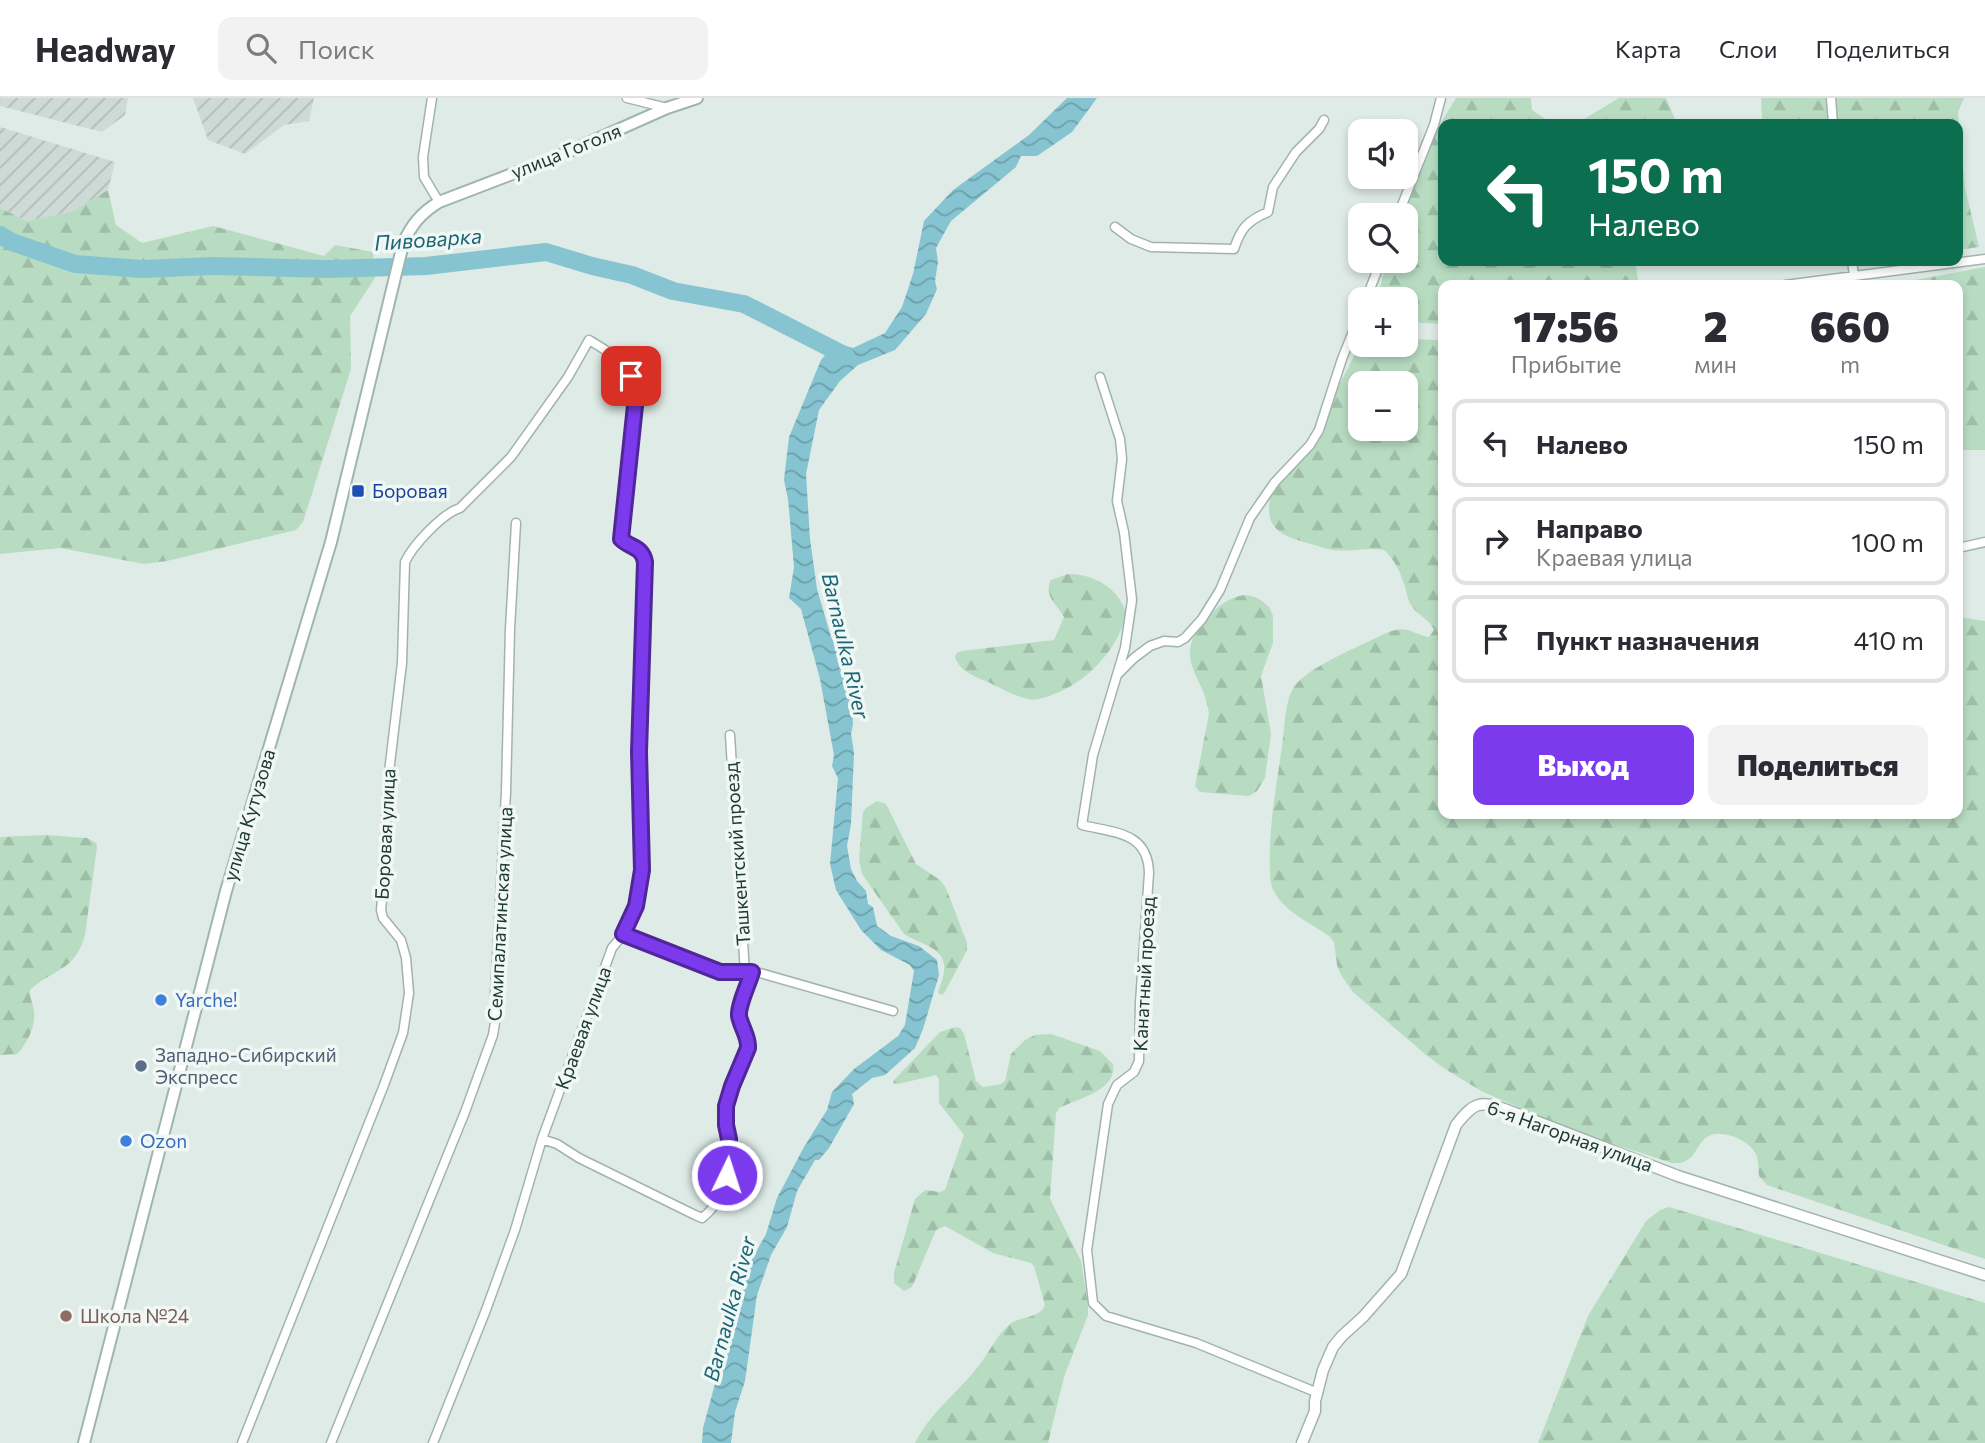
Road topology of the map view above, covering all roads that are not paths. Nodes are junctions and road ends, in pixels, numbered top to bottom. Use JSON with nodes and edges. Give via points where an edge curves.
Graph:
{"nodes":[{"id":1,"x":432,"y":98,"type":"edge"},
{"id":2,"x":627,"y":98,"type":"edge"},
{"id":3,"x":1441,"y":98,"type":"edge"},
{"id":4,"x":1830,"y":98,"type":"edge"},
{"id":5,"x":693,"y":99,"type":"edge"},
{"id":6,"x":667,"y":108,"type":"junction"},
{"id":7,"x":1832,"y":119,"type":"edge"},
{"id":8,"x":1324,"y":120,"type":"dead end"},
{"id":9,"x":439,"y":202,"type":"junction"},
{"id":10,"x":1403,"y":203,"type":"edge"},
{"id":11,"x":1115,"y":227,"type":"dead end"},
{"id":12,"x":1985,"y":259,"type":"edge"},
{"id":13,"x":1963,"y":262,"type":"edge"},
{"id":14,"x":1853,"y":266,"type":"edge"},
{"id":15,"x":1931,"y":266,"type":"edge"},
{"id":16,"x":1854,"y":276,"type":"junction"},
{"id":17,"x":1823,"y":280,"type":"edge"},
{"id":18,"x":589,"y":340,"type":"joint"},
{"id":19,"x":1348,"y":344,"type":"edge"},
{"id":20,"x":1100,"y":377,"type":"dead end"},
{"id":21,"x":516,"y":523,"type":"dead end"},
{"id":22,"x":1985,"y":542,"type":"edge"},
{"id":23,"x":1963,"y":547,"type":"edge"},
{"id":24,"x":1115,"y":677,"type":"junction"},
{"id":25,"x":730,"y":735,"type":"dead end"},
{"id":26,"x":623,"y":934,"type":"junction"},
{"id":27,"x":749,"y":973,"type":"junction"},
{"id":28,"x":893,"y":1011,"type":"dead end"},
{"id":29,"x":542,"y":1139,"type":"junction"},
{"id":30,"x":1985,"y":1275,"type":"edge"},
{"id":31,"x":1318,"y":1393,"type":"junction"},
{"id":32,"x":84,"y":1443,"type":"edge"},
{"id":33,"x":242,"y":1443,"type":"edge"},
{"id":34,"x":331,"y":1443,"type":"edge"},
{"id":35,"x":433,"y":1443,"type":"edge"},
{"id":36,"x":1302,"y":1443,"type":"edge"}],
"edges":[{"from":1,"to":9,"type":"street","via":[[424,177]]},
{"from":2,"to":6,"type":"street"},
{"from":3,"to":10,"type":"street"},
{"from":4,"to":7,"type":"street"},
{"from":5,"to":6,"type":"main road","name":"улица Гоголя"},
{"from":6,"to":9,"type":"main road","name":"улица Гоголя"},
{"from":8,"to":11,"type":"street","via":[[1273,187],[1268,212],[1239,233],[1234,249],[1151,247]]},
{"from":9,"to":32,"type":"main road","name":"улица Кутузова","via":[[411,226],[403,244],[331,542],[226,891]]},
{"from":12,"to":13,"type":"street"},
{"from":14,"to":16,"type":"street"},
{"from":15,"to":16,"type":"street"},
{"from":16,"to":17,"type":"street"},
{"from":18,"to":26,"type":"street","name":"Краевая улица","via":[[621,362],[636,396],[621,539],[638,548],[645,562],[639,752],[642,870],[636,906]]},
{"from":18,"to":33,"type":"street","name":"Боровая улица","via":[[511,457],[460,508],[439,521],[405,562],[402,663],[390,755],[380,908],[403,944],[407,1013],[384,1085]]},
{"from":19,"to":24,"type":"street","via":[[1319,430],[1250,518],[1220,590],[1202,619],[1185,638],[1150,646]]},
{"from":20,"to":24,"type":"street","name":"Канатный проезд","via":[[1120,439],[1117,501],[1132,600],[1125,648]]},
{"from":21,"to":34,"type":"street","name":"Семипалатинская улица","via":[[493,1035]]},
{"from":22,"to":23,"type":"street"},
{"from":24,"to":31,"type":"street","name":"Канатный проезд","via":[[1093,755],[1082,825],[1141,845],[1148,858],[1148,884],[1139,1061],[1134,1072],[1117,1085],[1108,1104],[1087,1250],[1093,1303],[1106,1315],[1195,1343]]},
{"from":25,"to":27,"type":"street","name":"Ташкентский проезд"},
{"from":26,"to":27,"type":"street","via":[[720,972]]},
{"from":26,"to":29,"type":"street","name":"Краевая улица","via":[[612,948]]},
{"from":27,"to":28,"type":"street"},
{"from":27,"to":29,"type":"street","name":"Ташкентский проезд","via":[[739,1011],[748,1048],[726,1106],[726,1181],[711,1212],[699,1217]]},
{"from":29,"to":35,"type":"street","name":"Краевая улица","via":[[511,1242]]},
{"from":30,"to":31,"type":"street","name":"6-я Нагорная улица","via":[[1678,1176],[1480,1103],[1470,1108],[1451,1134],[1401,1274],[1334,1347]]},
{"from":31,"to":36,"type":"street"}]}
